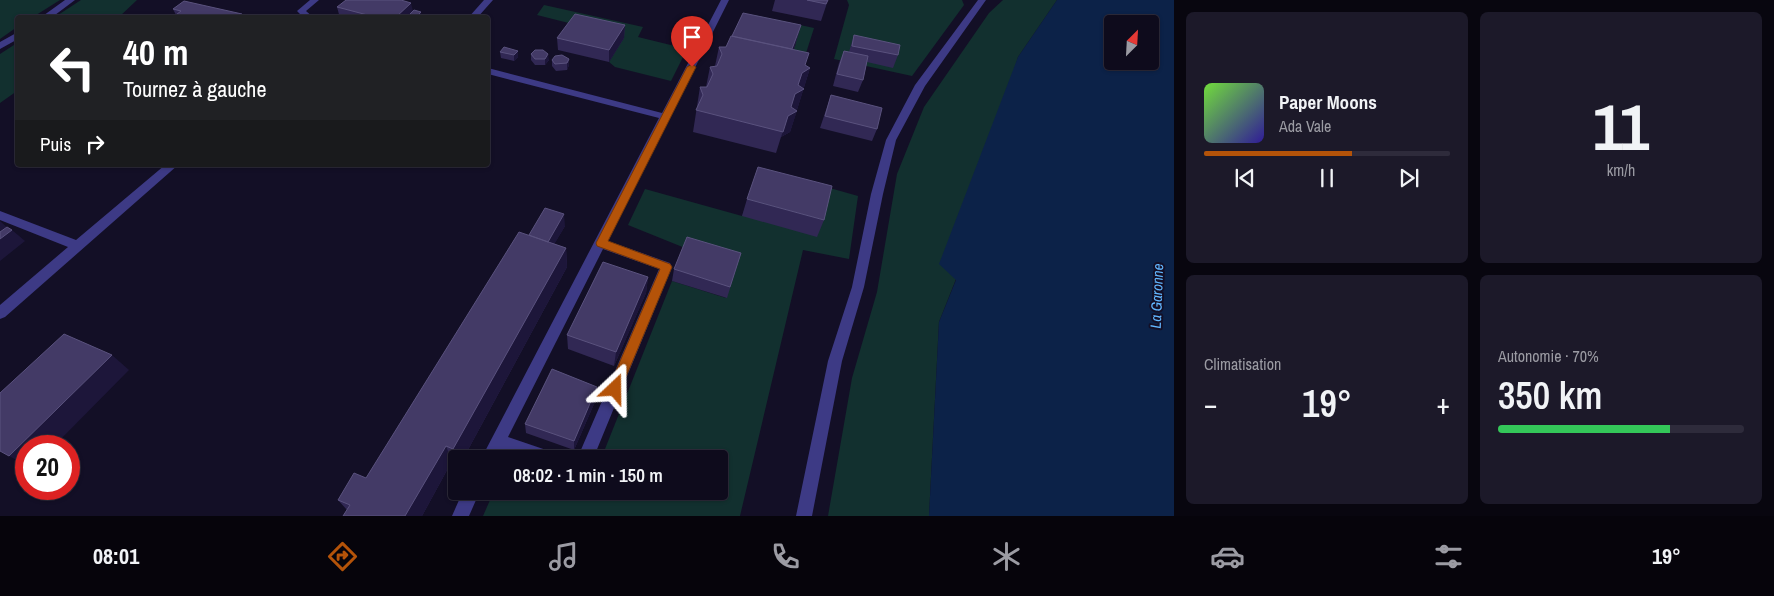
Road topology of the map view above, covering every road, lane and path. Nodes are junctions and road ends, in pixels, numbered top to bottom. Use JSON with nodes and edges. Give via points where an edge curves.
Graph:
{"nodes":[{"id":1,"x":71,"y":0,"type":"edge"},
{"id":2,"x":315,"y":0,"type":"edge"},
{"id":3,"x":489,"y":0,"type":"edge"},
{"id":4,"x":725,"y":0,"type":"edge"},
{"id":5,"x":982,"y":0,"type":"edge"},
{"id":6,"x":48,"y":15,"type":"edge"},
{"id":7,"x":306,"y":15,"type":"edge"},
{"id":8,"x":475,"y":15,"type":"edge"},
{"id":9,"x":15,"y":37,"type":"edge"},
{"id":10,"x":0,"y":46,"type":"edge"},
{"id":11,"x":490,"y":72,"type":"edge"},
{"id":12,"x":666,"y":117,"type":"junction"},
{"id":13,"x":170,"y":167,"type":"edge"},
{"id":14,"x":0,"y":215,"type":"edge"},
{"id":15,"x":601,"y":243,"type":"junction"},
{"id":16,"x":78,"y":246,"type":"junction"},
{"id":17,"x":0,"y":313,"type":"edge"},
{"id":18,"x":498,"y":441,"type":"junction"},
{"id":19,"x":494,"y":450,"type":"edge"},
{"id":20,"x":525,"y":450,"type":"edge"},
{"id":21,"x":589,"y":450,"type":"edge"},
{"id":22,"x":468,"y":500,"type":"edge"},
{"id":23,"x":460,"y":516,"type":"edge"},
{"id":24,"x":804,"y":516,"type":"edge"}],
"edges":[{"from":1,"to":6,"type":"lane"},
{"from":2,"to":7,"type":"lane","via":[[301,11]]},
{"from":3,"to":8,"type":"lane"},
{"from":4,"to":12,"type":"lane"},
{"from":5,"to":24,"type":"lane","via":[[920,85],[891,140],[858,288],[835,361]]},
{"from":9,"to":10,"type":"lane"},
{"from":11,"to":12,"type":"lane"},
{"from":12,"to":15,"type":"lane"},
{"from":13,"to":16,"type":"lane"},
{"from":14,"to":16,"type":"lane"},
{"from":15,"to":18,"type":"lane"},
{"from":15,"to":21,"type":"lane","via":[[666,267]]},
{"from":16,"to":17,"type":"lane"},
{"from":18,"to":19,"type":"lane"},
{"from":18,"to":20,"type":"lane"},
{"from":22,"to":23,"type":"lane"}]}
